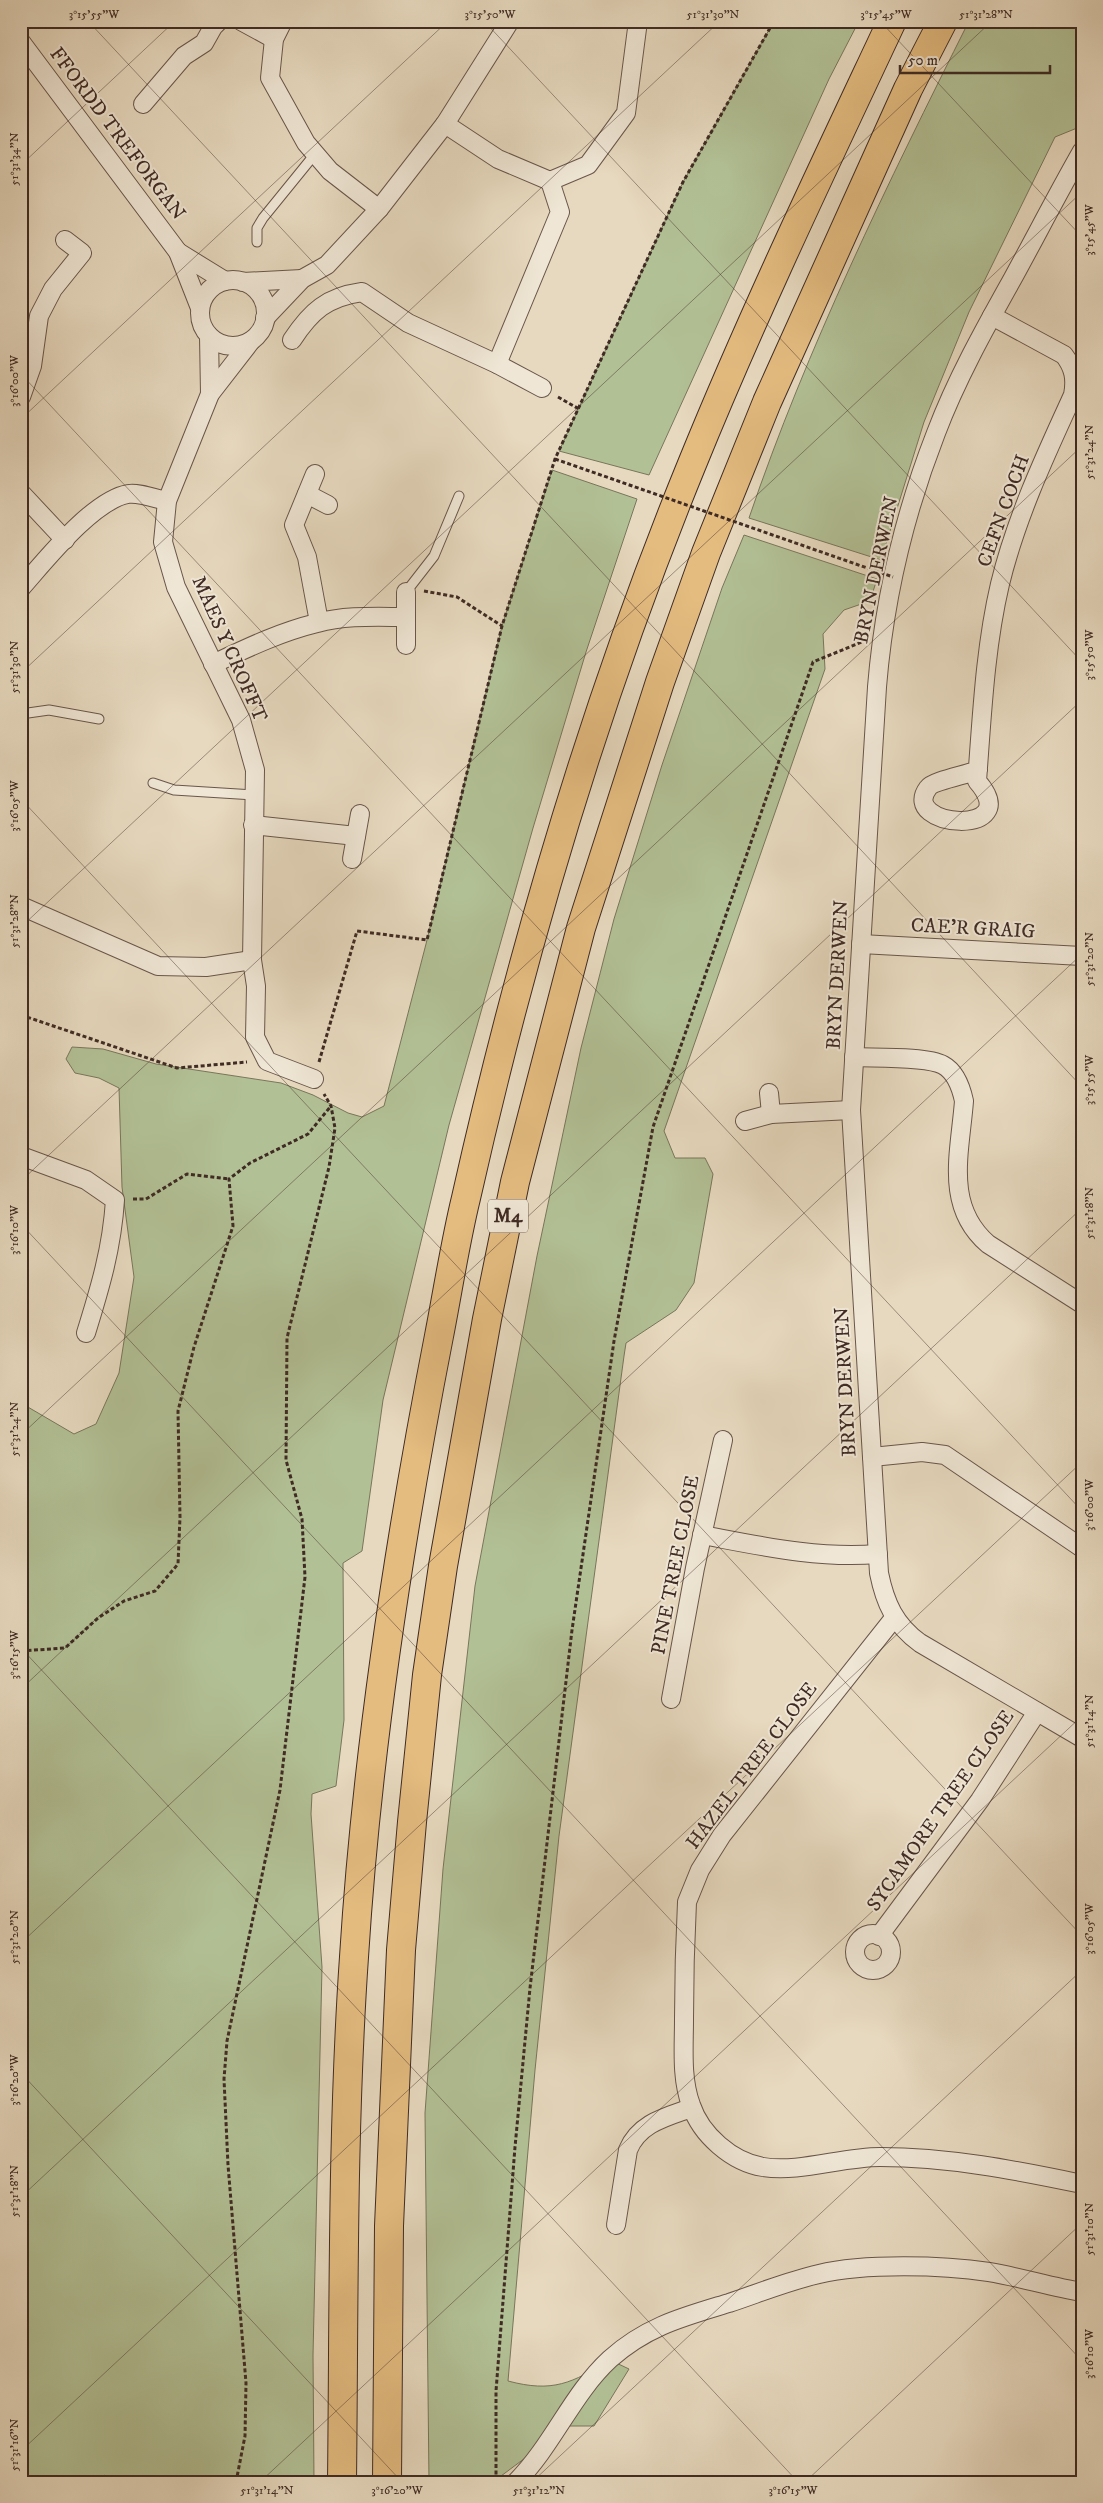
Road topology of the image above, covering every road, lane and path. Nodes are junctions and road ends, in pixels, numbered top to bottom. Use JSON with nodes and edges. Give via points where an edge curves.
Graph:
{"nodes":[{"id":1,"x":219,"y":21,"type":"edge"},
{"id":2,"x":241,"y":21,"type":"edge"},
{"id":3,"x":283,"y":21,"type":"edge"},
{"id":4,"x":510,"y":21,"type":"edge"},
{"id":5,"x":638,"y":21,"type":"edge"},
{"id":6,"x":774,"y":21,"type":"edge"},
{"id":7,"x":892,"y":21,"type":"edge"},
{"id":8,"x":944,"y":21,"type":"edge"},
{"id":9,"x":274,"y":39,"type":"junction"},
{"id":10,"x":21,"y":42,"type":"edge"},
{"id":11,"x":143,"y":104,"type":"dead end"},
{"id":12,"x":446,"y":124,"type":"junction"},
{"id":13,"x":1082,"y":151,"type":"edge"},
{"id":14,"x":315,"y":154,"type":"junction"},
{"id":15,"x":550,"y":181,"type":"junction"},
{"id":16,"x":379,"y":209,"type":"junction"},
{"id":17,"x":65,"y":240,"type":"dead end"},
{"id":18,"x":257,"y":242,"type":"dead end"},
{"id":19,"x":178,"y":252,"type":"junction"},
{"id":20,"x":302,"y":279,"type":"junction"},
{"id":21,"x":225,"y":281,"type":"junction"},
{"id":22,"x":243,"y":282,"type":"junction"},
{"id":23,"x":200,"y":308,"type":"junction"},
{"id":24,"x":992,"y":316,"type":"junction"},
{"id":25,"x":265,"y":318,"type":"junction"},
{"id":26,"x":209,"y":336,"type":"junction"},
{"id":27,"x":292,"y":340,"type":"dead end"},
{"id":28,"x":251,"y":341,"type":"junction"},
{"id":29,"x":497,"y":364,"type":"junction"},
{"id":30,"x":542,"y":388,"type":"joint"},
{"id":31,"x":210,"y":394,"type":"junction"},
{"id":32,"x":21,"y":397,"type":"edge"},
{"id":33,"x":579,"y":409,"type":"junction"},
{"id":34,"x":555,"y":459,"type":"junction"},
{"id":35,"x":315,"y":474,"type":"dead end"},
{"id":36,"x":21,"y":493,"type":"edge"},
{"id":37,"x":307,"y":494,"type":"junction"},
{"id":38,"x":459,"y":496,"type":"dead end"},
{"id":39,"x":167,"y":500,"type":"junction"},
{"id":40,"x":328,"y":505,"type":"dead end"},
{"id":41,"x":65,"y":540,"type":"junction"},
{"id":42,"x":893,"y":577,"type":"junction"},
{"id":43,"x":21,"y":588,"type":"edge"},
{"id":44,"x":406,"y":592,"type":"junction"},
{"id":45,"x":406,"y":617,"type":"junction"},
{"id":46,"x":319,"y":622,"type":"junction"},
{"id":47,"x":502,"y":626,"type":"junction"},
{"id":48,"x":881,"y":634,"type":"junction"},
{"id":49,"x":406,"y":645,"type":"dead end"},
{"id":50,"x":213,"y":664,"type":"junction"},
{"id":51,"x":21,"y":714,"type":"edge"},
{"id":52,"x":99,"y":719,"type":"dead end"},
{"id":53,"x":978,"y":770,"type":"dead end"},
{"id":54,"x":152,"y":782,"type":"dead end"},
{"id":55,"x":254,"y":795,"type":"junction"},
{"id":56,"x":360,"y":814,"type":"dead end"},
{"id":57,"x":253,"y":825,"type":"junction"},
{"id":58,"x":356,"y":836,"type":"junction"},
{"id":59,"x":352,"y":859,"type":"dead end"},
{"id":60,"x":21,"y":906,"type":"edge"},
{"id":61,"x":861,"y":944,"type":"junction"},
{"id":62,"x":1082,"y":956,"type":"edge"},
{"id":63,"x":252,"y":960,"type":"junction"},
{"id":64,"x":21,"y":1016,"type":"edge"},
{"id":65,"x":854,"y":1057,"type":"junction"},
{"id":66,"x":267,"y":1060,"type":"junction"},
{"id":67,"x":314,"y":1079,"type":"junction"},
{"id":68,"x":769,"y":1093,"type":"dead end"},
{"id":69,"x":331,"y":1106,"type":"junction"},
{"id":70,"x":851,"y":1110,"type":"junction"},
{"id":71,"x":772,"y":1114,"type":"junction"},
{"id":72,"x":745,"y":1121,"type":"dead end"},
{"id":73,"x":30,"y":1153,"type":"edge"},
{"id":74,"x":229,"y":1179,"type":"junction"},
{"id":75,"x":115,"y":1200,"type":"junction"},
{"id":76,"x":1082,"y":1304,"type":"edge"},
{"id":77,"x":86,"y":1333,"type":"dead end"},
{"id":78,"x":723,"y":1440,"type":"dead end"},
{"id":79,"x":872,"y":1457,"type":"junction"},
{"id":80,"x":702,"y":1535,"type":"junction"},
{"id":81,"x":1082,"y":1548,"type":"edge"},
{"id":82,"x":878,"y":1554,"type":"junction"},
{"id":83,"x":894,"y":1618,"type":"junction"},
{"id":84,"x":21,"y":1651,"type":"edge"},
{"id":85,"x":671,"y":1699,"type":"dead end"},
{"id":86,"x":1037,"y":1712,"type":"junction"},
{"id":87,"x":1082,"y":1738,"type":"edge"},
{"id":88,"x":879,"y":1936,"type":"dead end"},
{"id":89,"x":692,"y":2108,"type":"junction"},
{"id":90,"x":1082,"y":2184,"type":"edge"},
{"id":91,"x":616,"y":2225,"type":"dead end"},
{"id":92,"x":1082,"y":2292,"type":"edge"},
{"id":93,"x":236,"y":2482,"type":"edge"},
{"id":94,"x":342,"y":2482,"type":"edge"},
{"id":95,"x":387,"y":2482,"type":"edge"},
{"id":96,"x":496,"y":2482,"type":"edge"},
{"id":97,"x":516,"y":2482,"type":"edge"}],
"edges":[{"from":1,"to":11,"type":"street","via":[[204,43],[184,56]]},
{"from":2,"to":9,"type":"street"},
{"from":3,"to":9,"type":"street"},
{"from":4,"to":12,"type":"street"},
{"from":5,"to":15,"type":"street","via":[[626,113],[588,165]]},
{"from":6,"to":33,"type":"path","via":[[683,182]]},
{"from":7,"to":94,"type":"highway","number":"M4","via":[[729,378],[654,561],[580,774],[535,923],[464,1202],[402,1538],[382,1672],[367,1809],[353,1958],[345,2210]]},
{"from":8,"to":95,"type":"highway","number":"M4","via":[[908,89],[767,402],[706,553],[660,682],[581,928],[515,1182],[485,1328],[443,1566],[427,1675],[412,1822],[401,1950],[389,2226]]},
{"from":9,"to":14,"type":"street","via":[[270,78],[306,144]]},
{"from":10,"to":19,"type":"street","name":"FFORDD TREFORGAN"},
{"from":12,"to":15,"type":"street","via":[[498,159]]},
{"from":12,"to":16,"type":"street"},
{"from":13,"to":24,"type":"street","name":"BRYN DERWEN"},
{"from":14,"to":16,"type":"street"},
{"from":14,"to":18,"type":"lane","via":[[262,218],[257,228]]},
{"from":15,"to":29,"type":"street","via":[[560,212]]},
{"from":16,"to":20,"type":"street","via":[[327,264]]},
{"from":17,"to":32,"type":"street","via":[[82,253],[53,289],[39,316],[32,366]]},
{"from":19,"to":21,"type":"street","name":"FFORDD TREFORGAN"},
{"from":19,"to":23,"type":"street","name":"FFORDD TREFORGAN"},
{"from":20,"to":22,"type":"street"},
{"from":20,"to":25,"type":"street"},
{"from":21,"to":22,"type":"street"},
{"from":21,"to":23,"type":"street","via":[[208,291]]},
{"from":22,"to":25,"type":"street","via":[[261,296]]},
{"from":23,"to":26,"type":"street","via":[[200,318]]},
{"from":24,"to":42,"type":"street","name":"BRYN DERWEN","via":[[936,432],[920,475]]},
{"from":24,"to":53,"type":"street","name":"CEFN COCH","via":[[1064,355],[1075,383],[1073,395],[1030,495],[1000,582],[988,648]]},
{"from":25,"to":28,"type":"street"},
{"from":26,"to":28,"type":"street","via":[[229,346]]},
{"from":26,"to":31,"type":"street","name":"MAES Y CROFFT"},
{"from":27,"to":29,"type":"street","via":[[304,322],[322,305],[346,294],[362,292],[408,324]]},
{"from":28,"to":31,"type":"street","name":"MAES Y CROFFT"},
{"from":29,"to":30,"type":"street"},
{"from":30,"to":33,"type":"path"},
{"from":31,"to":39,"type":"street","name":"MAES Y CROFFT"},
{"from":33,"to":34,"type":"path"},
{"from":34,"to":42,"type":"path","bridge":true},
{"from":34,"to":47,"type":"path"},
{"from":35,"to":37,"type":"street"},
{"from":36,"to":41,"type":"street"},
{"from":37,"to":40,"type":"street"},
{"from":37,"to":46,"type":"street","via":[[294,525],[307,557]]},
{"from":38,"to":44,"type":"lane","via":[[434,556]]},
{"from":39,"to":41,"type":"street","via":[[129,494],[100,507]]},
{"from":39,"to":50,"type":"street","name":"MAES Y CROFFT","via":[[163,542],[167,559],[176,587]]},
{"from":41,"to":43,"type":"street"},
{"from":42,"to":48,"type":"street","name":"BRYN DERWEN"},
{"from":44,"to":45,"type":"street"},
{"from":44,"to":47,"type":"path","via":[[412,588],[457,597]]},
{"from":45,"to":46,"type":"street"},
{"from":45,"to":49,"type":"street"},
{"from":46,"to":50,"type":"street","via":[[267,638]]},
{"from":47,"to":67,"type":"path","via":[[427,940],[357,931]]},
{"from":48,"to":61,"type":"street","name":"BRYN DERWEN"},
{"from":48,"to":96,"type":"path","via":[[813,662],[653,1127],[614,1341],[572,1630],[530,1988],[514,2147],[496,2391]]},
{"from":50,"to":55,"type":"street","name":"MAES Y CROFFT","via":[[241,720],[255,770]]},
{"from":51,"to":52,"type":"lane","via":[[49,710]]},
{"from":54,"to":55,"type":"lane","via":[[174,790]]},
{"from":55,"to":57,"type":"street","name":"MAES Y CROFFT"},
{"from":56,"to":58,"type":"street"},
{"from":57,"to":58,"type":"street"},
{"from":57,"to":63,"type":"street","name":"MAES Y CROFFT"},
{"from":58,"to":59,"type":"street"},
{"from":60,"to":63,"type":"street","via":[[158,966],[206,967]]},
{"from":61,"to":62,"type":"street","name":"CAE'R GRAIG"},
{"from":61,"to":65,"type":"street","name":"BRYN DERWEN"},
{"from":63,"to":66,"type":"street","name":"MAES Y CROFFT","via":[[256,986],[256,1037]]},
{"from":64,"to":66,"type":"path","via":[[177,1068]]},
{"from":65,"to":70,"type":"street","name":"BRYN DERWEN"},
{"from":65,"to":76,"type":"street","via":[[930,1060],[944,1065],[954,1076],[964,1100],[958,1184],[967,1220],[988,1244]]},
{"from":66,"to":67,"type":"street"},
{"from":67,"to":69,"type":"path"},
{"from":68,"to":71,"type":"street"},
{"from":69,"to":74,"type":"path","via":[[308,1134],[250,1163]]},
{"from":69,"to":93,"type":"path","via":[[335,1128],[329,1167],[287,1338],[286,1460],[302,1519],[305,1577],[280,1790],[227,2041],[224,2079],[246,2383],[245,2436]]},
{"from":70,"to":71,"type":"street"},
{"from":70,"to":79,"type":"street","name":"BRYN DERWEN"},
{"from":71,"to":72,"type":"street"},
{"from":73,"to":75,"type":"street","via":[[56,1170],[86,1180]]},
{"from":74,"to":75,"type":"path","via":[[187,1174],[146,1199]]},
{"from":74,"to":84,"type":"path","via":[[233,1226],[194,1347],[178,1411],[178,1564],[155,1591],[124,1601],[98,1618],[65,1648]]},
{"from":75,"to":77,"type":"street","via":[[108,1262]]},
{"from":78,"to":80,"type":"street","name":"PINE TREE CLOSE"},
{"from":79,"to":81,"type":"street","via":[[922,1452],[945,1455]]},
{"from":79,"to":82,"type":"street","name":"BRYN DERWEN"},
{"from":80,"to":82,"type":"street","via":[[807,1554]]},
{"from":80,"to":85,"type":"street","name":"PINE TREE CLOSE"},
{"from":82,"to":83,"type":"street","name":"BRYN DERWEN","via":[[883,1591]]},
{"from":83,"to":86,"type":"street","name":"BRYN DERWEN","via":[[920,1643]]},
{"from":83,"to":89,"type":"street","name":"HAZEL TREE CLOSE","via":[[722,1834],[692,1886],[687,1902],[684,2036],[684,2073]]},
{"from":86,"to":87,"type":"street","name":"BRYN DERWEN"},
{"from":86,"to":88,"type":"street","name":"SYCAMORE TREE CLOSE","via":[[980,1800]]},
{"from":89,"to":90,"type":"street","name":"HAZEL TREE CLOSE","via":[[719,2144],[731,2154],[762,2167],[787,2168],[878,2157],[916,2158],[1010,2169]]},
{"from":89,"to":91,"type":"street","via":[[653,2122],[632,2139]]},
{"from":92,"to":97,"type":"street","via":[[989,2272],[929,2267],[872,2268],[820,2274],[675,2320],[646,2332],[610,2360],[591,2380],[547,2446]]}]}
